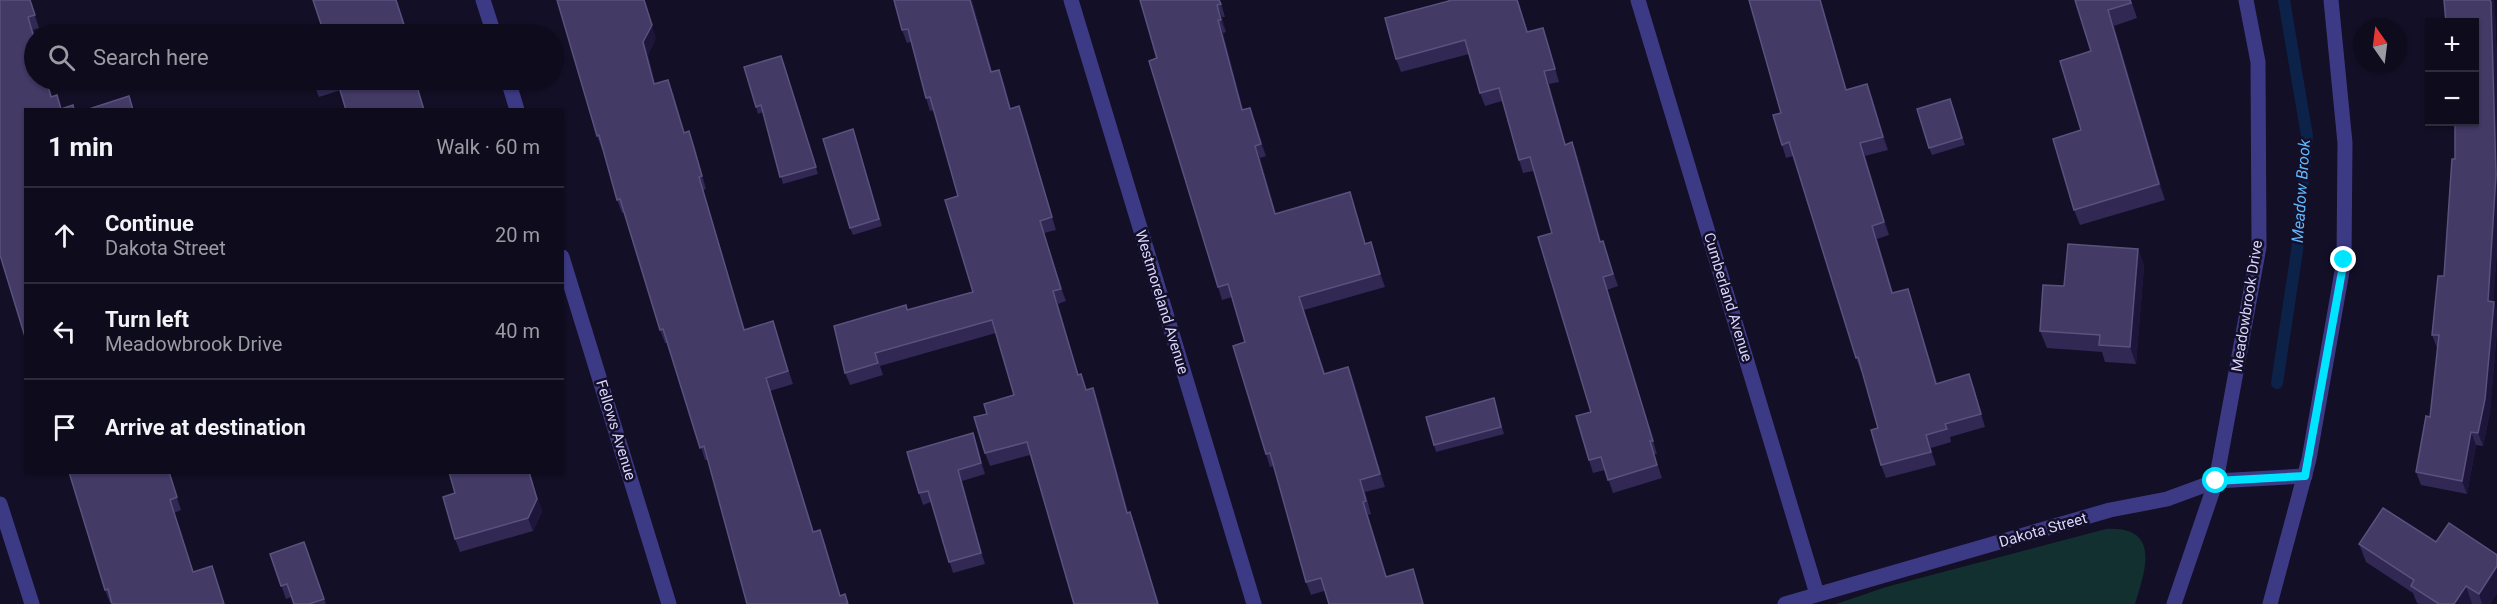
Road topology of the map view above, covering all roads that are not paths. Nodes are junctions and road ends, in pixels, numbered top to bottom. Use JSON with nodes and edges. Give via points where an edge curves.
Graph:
{"nodes":[{"id":1,"x":483,"y":0,"type":"edge"},
{"id":2,"x":1071,"y":0,"type":"edge"},
{"id":3,"x":1638,"y":0,"type":"edge"},
{"id":4,"x":2246,"y":0,"type":"edge"},
{"id":5,"x":2331,"y":0,"type":"edge"},
{"id":6,"x":491,"y":24,"type":"edge"},
{"id":7,"x":511,"y":90,"type":"edge"},
{"id":8,"x":516,"y":108,"type":"edge"},
{"id":9,"x":564,"y":263,"type":"edge"},
{"id":10,"x":2305,"y":476,"type":"junction"},
{"id":11,"x":2216,"y":481,"type":"junction"},
{"id":12,"x":0,"y":504,"type":"edge"},
{"id":13,"x":1817,"y":594,"type":"junction"},
{"id":14,"x":2178,"y":602,"type":"edge"},
{"id":15,"x":32,"y":604,"type":"edge"},
{"id":16,"x":669,"y":604,"type":"edge"},
{"id":17,"x":1254,"y":604,"type":"edge"},
{"id":18,"x":1785,"y":604,"type":"edge"},
{"id":19,"x":2270,"y":604,"type":"edge"}],
"edges":[{"from":1,"to":6,"type":"street"},
{"from":2,"to":17,"type":"street","name":"Westmoreland Avenue"},
{"from":3,"to":13,"type":"street","name":"Cumberland Avenue"},
{"from":4,"to":11,"type":"street","name":"Meadowbrook Drive","via":[[2258,62],[2259,248]]},
{"from":5,"to":10,"type":"street","via":[[2345,143],[2344,260]]},
{"from":7,"to":8,"type":"street"},
{"from":9,"to":16,"type":"street","name":"Fellows Avenue"},
{"from":10,"to":11,"type":"street","name":"Dakota Street"},
{"from":10,"to":19,"type":"street"},
{"from":11,"to":13,"type":"street","name":"Dakota Street","via":[[2168,499],[2110,510]]},
{"from":11,"to":14,"type":"street","name":"Meadowbrook Drive"},
{"from":12,"to":15,"type":"street"},
{"from":13,"to":18,"type":"street","name":"Dakota Street"}]}
